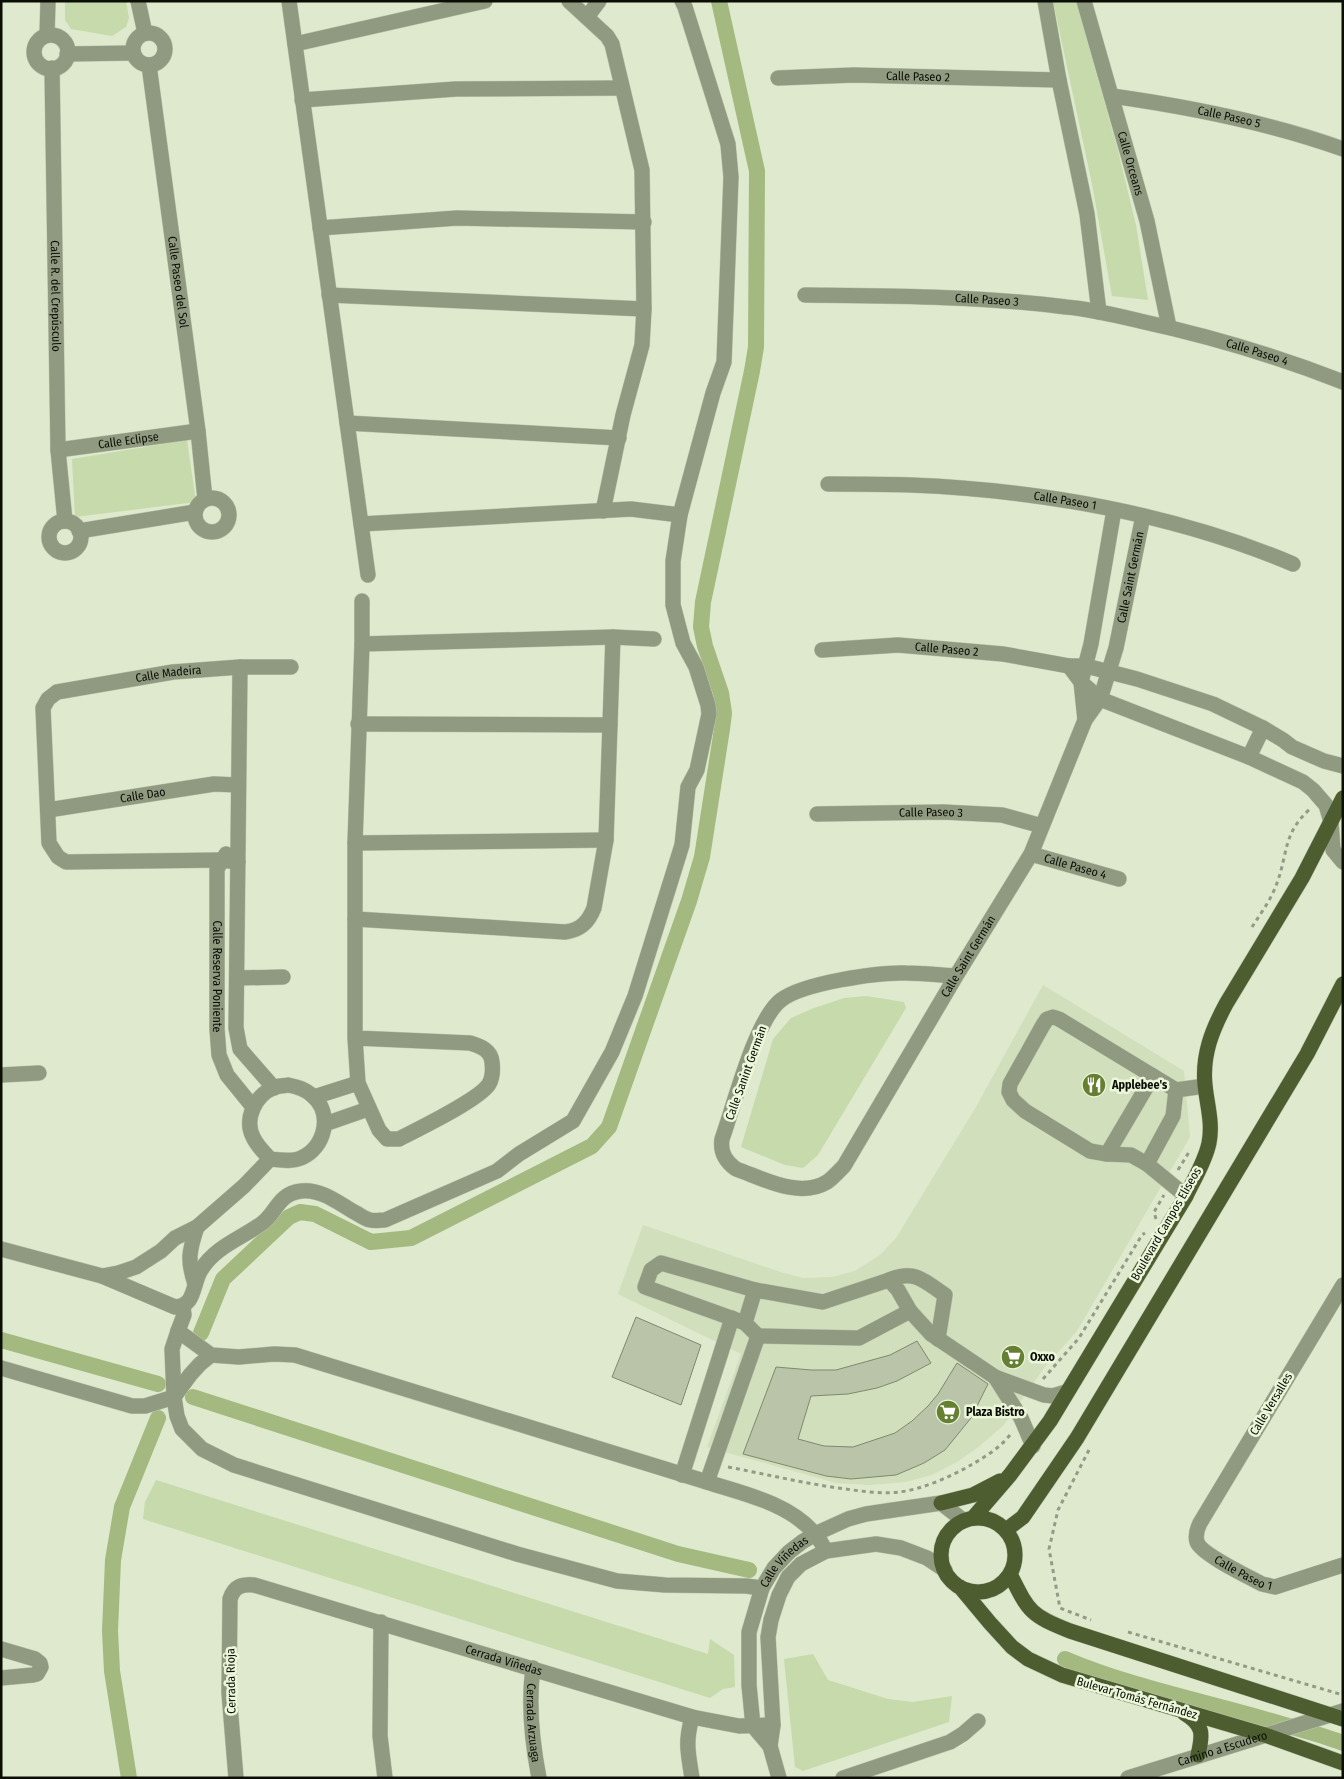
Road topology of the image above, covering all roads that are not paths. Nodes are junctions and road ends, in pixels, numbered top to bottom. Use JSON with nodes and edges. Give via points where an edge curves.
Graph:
{"nodes":[{"id":1,"x":48,"y":1,"type":"edge"},
{"id":2,"x":138,"y":1,"type":"edge"},
{"id":3,"x":289,"y":1,"type":"edge"},
{"id":4,"x":485,"y":1,"type":"edge"},
{"id":5,"x":569,"y":1,"type":"edge"},
{"id":6,"x":599,"y":1,"type":"edge"},
{"id":7,"x":682,"y":1,"type":"edge"},
{"id":8,"x":1045,"y":1,"type":"edge"},
{"id":9,"x":1084,"y":1,"type":"edge"},
{"id":10,"x":587,"y":17,"type":"junction"},
{"id":11,"x":145,"y":33,"type":"junction"},
{"id":12,"x":47,"y":35,"type":"junction"},
{"id":13,"x":294,"y":44,"type":"junction"},
{"id":14,"x":133,"y":53,"type":"junction"},
{"id":15,"x":67,"y":54,"type":"junction"},
{"id":16,"x":149,"y":65,"type":"junction"},
{"id":17,"x":52,"y":68,"type":"junction"},
{"id":18,"x":778,"y":78,"type":"dead end"},
{"id":19,"x":1059,"y":80,"type":"junction"},
{"id":20,"x":622,"y":88,"type":"junction"},
{"id":21,"x":1112,"y":96,"type":"junction"},
{"id":22,"x":302,"y":100,"type":"junction"},
{"id":23,"x":1343,"y":149,"type":"edge"},
{"id":24,"x":644,"y":222,"type":"junction"},
{"id":25,"x":320,"y":228,"type":"junction"},
{"id":26,"x":805,"y":295,"type":"dead end"},
{"id":27,"x":329,"y":296,"type":"junction"},
{"id":28,"x":644,"y":309,"type":"junction"},
{"id":29,"x":1099,"y":312,"type":"junction"},
{"id":30,"x":1169,"y":327,"type":"junction"},
{"id":31,"x":1343,"y":382,"type":"edge"},
{"id":32,"x":347,"y":423,"type":"junction"},
{"id":33,"x":198,"y":431,"type":"junction"},
{"id":34,"x":619,"y":438,"type":"junction"},
{"id":35,"x":58,"y":450,"type":"junction"},
{"id":36,"x":828,"y":484,"type":"dead end"},
{"id":37,"x":205,"y":500,"type":"junction"},
{"id":38,"x":1114,"y":510,"type":"junction"},
{"id":39,"x":603,"y":511,"type":"junction"},
{"id":40,"x":195,"y":512,"type":"junction"},
{"id":41,"x":680,"y":515,"type":"junction"},
{"id":42,"x":1142,"y":516,"type":"junction"},
{"id":43,"x":65,"y":521,"type":"junction"},
{"id":44,"x":361,"y":524,"type":"junction"},
{"id":45,"x":80,"y":531,"type":"junction"},
{"id":46,"x":1293,"y":564,"type":"dead end"},
{"id":47,"x":368,"y":575,"type":"dead end"},
{"id":48,"x":362,"y":601,"type":"dead end"},
{"id":49,"x":613,"y":637,"type":"junction"},
{"id":50,"x":654,"y":639,"type":"dead end"},
{"id":51,"x":362,"y":644,"type":"junction"},
{"id":52,"x":822,"y":650,"type":"dead end"},
{"id":53,"x":1069,"y":666,"type":"junction"},
{"id":54,"x":1086,"y":666,"type":"junction"},
{"id":55,"x":240,"y":667,"type":"junction"},
{"id":56,"x":291,"y":667,"type":"dead end"},
{"id":57,"x":1109,"y":672,"type":"junction"},
{"id":58,"x":1082,"y":682,"type":"junction"},
{"id":59,"x":1100,"y":699,"type":"junction"},
{"id":60,"x":1085,"y":720,"type":"junction"},
{"id":61,"x":358,"y":724,"type":"junction"},
{"id":62,"x":610,"y":725,"type":"junction"},
{"id":63,"x":1263,"y":728,"type":"junction"},
{"id":64,"x":1292,"y":747,"type":"junction"},
{"id":65,"x":1249,"y":757,"type":"junction"},
{"id":66,"x":1343,"y":766,"type":"edge"},
{"id":67,"x":1281,"y":772,"type":"junction"},
{"id":68,"x":238,"y":785,"type":"junction"},
{"id":69,"x":1343,"y":798,"type":"edge"},
{"id":70,"x":48,"y":810,"type":"junction"},
{"id":71,"x":817,"y":814,"type":"dead end"},
{"id":72,"x":1331,"y":822,"type":"junction"},
{"id":73,"x":1042,"y":826,"type":"junction"},
{"id":74,"x":606,"y":840,"type":"junction"},
{"id":75,"x":237,"y":842,"type":"junction"},
{"id":76,"x":355,"y":843,"type":"junction"},
{"id":77,"x":1031,"y":854,"type":"junction"},
{"id":78,"x":221,"y":860,"type":"junction"},
{"id":79,"x":238,"y":862,"type":"junction"},
{"id":80,"x":1343,"y":862,"type":"edge"},
{"id":81,"x":1119,"y":879,"type":"dead end"},
{"id":82,"x":355,"y":919,"type":"junction"},
{"id":83,"x":956,"y":976,"type":"junction"},
{"id":84,"x":283,"y":977,"type":"dead end"},
{"id":85,"x":237,"y":978,"type":"junction"},
{"id":86,"x":1343,"y":984,"type":"edge"},
{"id":87,"x":354,"y":1038,"type":"junction"},
{"id":88,"x":39,"y":1073,"type":"dead end"},
{"id":89,"x":1,"y":1075,"type":"edge"},
{"id":90,"x":1153,"y":1076,"type":"junction"},
{"id":91,"x":358,"y":1083,"type":"junction"},
{"id":92,"x":1205,"y":1086,"type":"junction"},
{"id":93,"x":274,"y":1088,"type":"junction"},
{"id":94,"x":1176,"y":1090,"type":"junction"},
{"id":95,"x":314,"y":1097,"type":"junction"},
{"id":96,"x":253,"y":1107,"type":"junction"},
{"id":97,"x":368,"y":1109,"type":"junction"},
{"id":98,"x":325,"y":1124,"type":"junction"},
{"id":99,"x":1107,"y":1154,"type":"junction"},
{"id":100,"x":270,"y":1159,"type":"junction"},
{"id":101,"x":1147,"y":1164,"type":"junction"},
{"id":102,"x":828,"y":1182,"type":"joint"},
{"id":103,"x":1186,"y":1196,"type":"junction"},
{"id":104,"x":197,"y":1227,"type":"junction"},
{"id":105,"x":1,"y":1249,"type":"edge"},
{"id":106,"x":102,"y":1276,"type":"junction"},
{"id":107,"x":888,"y":1280,"type":"junction"},
{"id":108,"x":195,"y":1284,"type":"junction"},
{"id":109,"x":1343,"y":1285,"type":"edge"},
{"id":110,"x":755,"y":1290,"type":"junction"},
{"id":111,"x":183,"y":1307,"type":"junction"},
{"id":112,"x":910,"y":1312,"type":"junction"},
{"id":113,"x":738,"y":1321,"type":"junction"},
{"id":114,"x":178,"y":1331,"type":"junction"},
{"id":115,"x":758,"y":1336,"type":"junction"},
{"id":116,"x":938,"y":1339,"type":"junction"},
{"id":117,"x":211,"y":1355,"type":"junction"},
{"id":118,"x":1,"y":1368,"type":"edge"},
{"id":119,"x":995,"y":1377,"type":"junction"},
{"id":120,"x":1066,"y":1392,"type":"junction"},
{"id":121,"x":174,"y":1397,"type":"junction"},
{"id":122,"x":1032,"y":1446,"type":"junction"},
{"id":123,"x":682,"y":1475,"type":"junction"},
{"id":124,"x":1010,"y":1475,"type":"junction"},
{"id":125,"x":707,"y":1482,"type":"junction"},
{"id":126,"x":941,"y":1503,"type":"junction"},
{"id":127,"x":969,"y":1519,"type":"junction"},
{"id":128,"x":1200,"y":1523,"type":"joint"},
{"id":129,"x":1006,"y":1530,"type":"junction"},
{"id":130,"x":815,"y":1534,"type":"junction"},
{"id":131,"x":826,"y":1551,"type":"junction"},
{"id":132,"x":1343,"y":1566,"type":"edge"},
{"id":133,"x":945,"y":1570,"type":"junction"},
{"id":134,"x":1010,"y":1574,"type":"junction"},
{"id":135,"x":238,"y":1586,"type":"joint"},
{"id":136,"x":960,"y":1586,"type":"junction"},
{"id":137,"x":762,"y":1588,"type":"junction"},
{"id":138,"x":381,"y":1622,"type":"junction"},
{"id":139,"x":749,"y":1632,"type":"junction"},
{"id":140,"x":768,"y":1637,"type":"junction"},
{"id":141,"x":1,"y":1649,"type":"edge"},
{"id":142,"x":532,"y":1668,"type":"junction"},
{"id":143,"x":1,"y":1678,"type":"edge"},
{"id":144,"x":1179,"y":1710,"type":"junction"},
{"id":145,"x":1339,"y":1715,"type":"edge"},
{"id":146,"x":692,"y":1717,"type":"junction"},
{"id":147,"x":978,"y":1721,"type":"dead end"},
{"id":148,"x":773,"y":1725,"type":"junction"},
{"id":149,"x":753,"y":1726,"type":"junction"},
{"id":150,"x":1265,"y":1735,"type":"junction"},
{"id":151,"x":770,"y":1746,"type":"junction"},
{"id":152,"x":1198,"y":1755,"type":"junction"},
{"id":153,"x":1343,"y":1763,"type":"edge"},
{"id":154,"x":236,"y":1778,"type":"edge"},
{"id":155,"x":385,"y":1778,"type":"edge"},
{"id":156,"x":539,"y":1778,"type":"edge"},
{"id":157,"x":692,"y":1778,"type":"edge"},
{"id":158,"x":779,"y":1778,"type":"edge"},
{"id":159,"x":843,"y":1778,"type":"edge"},
{"id":160,"x":1128,"y":1778,"type":"edge"}],
"edges":[{"from":1,"to":12,"type":"street"},
{"from":2,"to":11,"type":"street"},
{"from":3,"to":13,"type":"street"},
{"from":4,"to":13,"type":"street"},
{"from":5,"to":10,"type":"street"},
{"from":6,"to":10,"type":"street"},
{"from":7,"to":41,"type":"street","via":[[728,144],[731,177],[724,362],[712,393]]},
{"from":8,"to":19,"type":"street"},
{"from":9,"to":21,"type":"street","name":"Calle Orceans"},
{"from":10,"to":20,"type":"street","via":[[612,44]]},
{"from":11,"to":14,"type":"street","via":[[136,38]]},
{"from":11,"to":16,"type":"street","via":[[160,37],[164,46],[159,61]]},
{"from":12,"to":15,"type":"street","via":[[58,36],[68,49]]},
{"from":12,"to":17,"type":"street","via":[[35,46],[35,57],[41,66]]},
{"from":13,"to":22,"type":"street"},
{"from":14,"to":15,"type":"street"},
{"from":14,"to":16,"type":"street","via":[[139,62]]},
{"from":15,"to":17,"type":"street","via":[[62,64]]},
{"from":16,"to":33,"type":"street","name":"Calle Paseo del Sol"},
{"from":17,"to":35,"type":"street","name":"Calle R. del Crepúsculo"},
{"from":18,"to":19,"type":"street","name":"Calle Paseo 2","via":[[854,75]]},
{"from":19,"to":29,"type":"street","via":[[1087,214]]},
{"from":20,"to":22,"type":"street","via":[[456,89]]},
{"from":20,"to":24,"type":"street","via":[[642,170]]},
{"from":21,"to":23,"type":"street","name":"Calle Paseo 5","via":[[1196,109],[1305,136]]},
{"from":21,"to":30,"type":"street","name":"Calle Orceans","via":[[1147,221]]},
{"from":22,"to":25,"type":"street"},
{"from":24,"to":25,"type":"street","via":[[457,218]]},
{"from":24,"to":28,"type":"street"},
{"from":25,"to":27,"type":"street"},
{"from":26,"to":29,"type":"street","name":"Calle Paseo 3","via":[[992,300]]},
{"from":27,"to":28,"type":"street"},
{"from":27,"to":32,"type":"street"},
{"from":28,"to":34,"type":"street","via":[[642,345]]},
{"from":29,"to":30,"type":"street","name":"Calle Paseo 3"},
{"from":30,"to":31,"type":"street","name":"Calle Paseo 4","via":[[1300,365]]},
{"from":32,"to":34,"type":"street"},
{"from":32,"to":44,"type":"street"},
{"from":33,"to":35,"type":"street","name":"Calle Eclipse"},
{"from":33,"to":37,"type":"street","name":"Calle Paseo del Sol"},
{"from":34,"to":39,"type":"street"},
{"from":35,"to":43,"type":"street","name":"Calle R. del Crepúsculo"},
{"from":36,"to":38,"type":"street","name":"Calle Paseo 1","via":[[980,490],[1055,498]]},
{"from":37,"to":40,"type":"street"},
{"from":37,"to":40,"type":"street","via":[[216,498],[225,504],[228,514],[225,524],[216,531],[206,530],[198,523]]},
{"from":38,"to":42,"type":"street","name":"Calle Paseo 1"},
{"from":38,"to":54,"type":"street","name":"Calle Saint Germán"},
{"from":39,"to":41,"type":"street"},
{"from":39,"to":44,"type":"street"},
{"from":40,"to":45,"type":"street"},
{"from":41,"to":108,"type":"street","via":[[673,561],[673,605],[709,714],[697,770],[688,787],[682,845],[635,996],[612,1052],[573,1120],[497,1171],[385,1220],[369,1220],[317,1192],[299,1191],[288,1195],[263,1223],[209,1258]]},
{"from":42,"to":46,"type":"street","name":"Calle Paseo 1","via":[[1221,537]]},
{"from":42,"to":57,"type":"street","name":"Calle Saint Germán"},
{"from":43,"to":45,"type":"street"},
{"from":43,"to":45,"type":"street","via":[[56,524],[50,532],[50,542],[56,550],[66,552],[76,548]]},
{"from":44,"to":47,"type":"street"},
{"from":48,"to":51,"type":"street"},
{"from":49,"to":50,"type":"street"},
{"from":49,"to":51,"type":"street"},
{"from":49,"to":62,"type":"street"},
{"from":51,"to":61,"type":"street"},
{"from":52,"to":53,"type":"street","name":"Calle Paseo 2","via":[[898,645],[1003,654]]},
{"from":53,"to":54,"type":"street","name":"Calle Paseo 2"},
{"from":53,"to":58,"type":"street"},
{"from":54,"to":57,"type":"street","name":"Calle Paseo 2"},
{"from":54,"to":58,"type":"street","name":"Calle Saint Germán"},
{"from":55,"to":56,"type":"street","name":"Calle Madeira"},
{"from":55,"to":68,"type":"street","name":"Calle Reserva Poniente"},
{"from":55,"to":70,"type":"street","name":"Calle Madeira","via":[[173,672],[57,692],[48,699],[44,708]]},
{"from":57,"to":59,"type":"street","name":"Calle Saint Germán"},
{"from":57,"to":63,"type":"street","name":"Calle Paseo 2","via":[[1213,704]]},
{"from":58,"to":59,"type":"street"},
{"from":58,"to":60,"type":"street","name":"Calle Saint Germán"},
{"from":59,"to":60,"type":"street","name":"Calle Saint Germán"},
{"from":59,"to":65,"type":"street"},
{"from":60,"to":73,"type":"street","name":"Calle Saint Germán"},
{"from":61,"to":62,"type":"street"},
{"from":61,"to":76,"type":"street"},
{"from":62,"to":74,"type":"street"},
{"from":63,"to":64,"type":"street","name":"Calle Paseo 2"},
{"from":63,"to":65,"type":"street"},
{"from":64,"to":66,"type":"street","name":"Calle Paseo 2"},
{"from":64,"to":67,"type":"street"},
{"from":65,"to":67,"type":"street"},
{"from":67,"to":72,"type":"street","via":[[1304,782],[1313,790],[1326,805]]},
{"from":68,"to":70,"type":"street","name":"Calle Dao","via":[[214,784]]},
{"from":68,"to":75,"type":"street","name":"Calle Reserva Poniente"},
{"from":69,"to":72,"type":"main road","name":"Boulevard Campos Eliseos"},
{"from":70,"to":78,"type":"street","via":[[49,843],[58,857],[66,862]]},
{"from":71,"to":73,"type":"street","name":"Calle Paseo 3","via":[[943,812],[1002,816]]},
{"from":72,"to":80,"type":"street","via":[[1334,850]]},
{"from":72,"to":92,"type":"main road","name":"Boulevard Campos Eliseos","via":[[1302,878],[1215,1024],[1205,1056]]},
{"from":73,"to":77,"type":"street","name":"Calle Saint Germán"},
{"from":74,"to":76,"type":"street"},
{"from":74,"to":82,"type":"street","via":[[594,908],[584,926],[575,930]]},
{"from":75,"to":78,"type":"street"},
{"from":75,"to":79,"type":"street","name":"Calle Reserva Poniente"},
{"from":76,"to":82,"type":"street"},
{"from":77,"to":81,"type":"street","name":"Calle Paseo 4"},
{"from":77,"to":83,"type":"street","name":"Calle Saint Germán"},
{"from":78,"to":79,"type":"street"},
{"from":78,"to":96,"type":"street","name":"Calle Reserva Poniente","via":[[217,869],[219,1055],[227,1075]]},
{"from":79,"to":85,"type":"street","name":"Calle Reserva Poniente"},
{"from":82,"to":87,"type":"street"},
{"from":83,"to":102,"type":"street","name":"Calle Saint Germán","via":[[844,1166]]},
{"from":83,"to":102,"type":"street","name":"Calle Sanint Germán","via":[[875,974],[812,986],[781,1000],[768,1016],[758,1035],[722,1139],[723,1154],[736,1168],[784,1186],[809,1188]]},
{"from":84,"to":85,"type":"street"},
{"from":85,"to":93,"type":"street","name":"Calle Reserva Poniente","via":[[236,1028],[240,1049]]},
{"from":86,"to":129,"type":"main road","via":[[1307,1054],[1078,1438],[1023,1517]]},
{"from":87,"to":91,"type":"street"},
{"from":87,"to":97,"type":"street","via":[[470,1043],[483,1047],[492,1057],[494,1071],[488,1085],[476,1096],[399,1139],[387,1139]]},
{"from":88,"to":89,"type":"street"},
{"from":90,"to":94,"type":"street"},
{"from":90,"to":99,"type":"street"},
{"from":90,"to":99,"type":"street","via":[[1059,1019],[1047,1019],[1043,1025],[1010,1084],[1009,1092],[1025,1111],[1090,1151]]},
{"from":91,"to":95,"type":"street"},
{"from":91,"to":97,"type":"street"},
{"from":92,"to":94,"type":"street"},
{"from":92,"to":103,"type":"main road","name":"Boulevard Campos Eliseos","via":[[1209,1144]]},
{"from":93,"to":95,"type":"street","via":[[288,1085],[302,1088]]},
{"from":93,"to":96,"type":"street","via":[[262,1095]]},
{"from":94,"to":101,"type":"street","via":[[1174,1116]]},
{"from":95,"to":98,"type":"street","via":[[322,1110]]},
{"from":96,"to":100,"type":"street","via":[[250,1121],[252,1136]]},
{"from":97,"to":98,"type":"street"},
{"from":98,"to":100,"type":"street","via":[[313,1150],[300,1158]]},
{"from":99,"to":101,"type":"street","via":[[1131,1155]]},
{"from":100,"to":104,"type":"street"},
{"from":101,"to":103,"type":"street"},
{"from":103,"to":120,"type":"main road","name":"Boulevard Campos Eliseos"},
{"from":104,"to":106,"type":"street","via":[[175,1238],[136,1267]]},
{"from":104,"to":108,"type":"street","via":[[189,1257]]},
{"from":105,"to":106,"type":"street"},
{"from":106,"to":111,"type":"street","via":[[175,1307]]},
{"from":107,"to":110,"type":"street","via":[[823,1302]]},
{"from":107,"to":112,"type":"street","via":[[898,1290]]},
{"from":107,"to":116,"type":"street","via":[[908,1274],[945,1295]]},
{"from":108,"to":111,"type":"street","via":[[190,1301]]},
{"from":109,"to":128,"type":"street","name":"Calle Versalles"},
{"from":110,"to":113,"type":"street"},
{"from":110,"to":113,"type":"street","via":[[661,1263],[651,1270],[645,1287]]},
{"from":111,"to":114,"type":"street","via":[[184,1315]]},
{"from":112,"to":115,"type":"street","via":[[859,1338]]},
{"from":112,"to":116,"type":"street"},
{"from":113,"to":115,"type":"street"},
{"from":113,"to":123,"type":"street"},
{"from":114,"to":117,"type":"street"},
{"from":114,"to":121,"type":"street","via":[[172,1349]]},
{"from":115,"to":125,"type":"street"},
{"from":116,"to":119,"type":"street"},
{"from":117,"to":121,"type":"street"},
{"from":117,"to":123,"type":"street","via":[[239,1358],[295,1354]]},
{"from":118,"to":121,"type":"street","via":[[132,1406],[145,1406]]},
{"from":119,"to":120,"type":"street","via":[[1044,1395]]},
{"from":119,"to":122,"type":"street","via":[[1021,1418]]},
{"from":120,"to":122,"type":"main road","name":"Boulevard Campos Eliseos"},
{"from":121,"to":137,"type":"street","via":[[182,1429],[202,1449],[234,1465],[517,1554],[617,1581]]},
{"from":122,"to":124,"type":"main road","name":"Boulevard Campos Eliseos"},
{"from":123,"to":125,"type":"street"},
{"from":124,"to":126,"type":"main road","via":[[980,1492]]},
{"from":124,"to":127,"type":"main road","name":"Boulevard Campos Eliseos"},
{"from":125,"to":130,"type":"street","via":[[771,1503],[797,1518]]},
{"from":126,"to":127,"type":"street"},
{"from":126,"to":130,"type":"street","name":"Calle Viñedas","via":[[866,1514]]},
{"from":127,"to":129,"type":"main road","via":[[986,1518]]},
{"from":127,"to":133,"type":"main road","via":[[954,1527],[947,1536],[942,1552]]},
{"from":128,"to":132,"type":"street","name":"Calle Paseo 1","via":[[1196,1533],[1203,1551],[1270,1587]]},
{"from":129,"to":134,"type":"main road","via":[[1015,1552]]},
{"from":130,"to":131,"type":"street"},
{"from":130,"to":137,"type":"street","name":"Calle Viñedas","via":[[789,1552]]},
{"from":131,"to":133,"type":"street","name":"Calle Viñedas","via":[[876,1544],[901,1548],[927,1558]]},
{"from":131,"to":140,"type":"street","name":"Calle Viñedas","via":[[801,1564],[788,1577],[779,1595]]},
{"from":133,"to":136,"type":"main road"},
{"from":134,"to":136,"type":"main road","via":[[1002,1583],[987,1590],[970,1591]]},
{"from":134,"to":145,"type":"main road","via":[[1024,1602],[1043,1620]]},
{"from":135,"to":138,"type":"street","name":"Cerrada Viñedas","via":[[254,1585]]},
{"from":135,"to":154,"type":"street","name":"Cerrada Rioja","via":[[230,1599],[229,1693]]},
{"from":136,"to":144,"type":"main road","name":"Bulevar Tomás Fernández","via":[[1012,1647],[1028,1659],[1062,1675]]},
{"from":137,"to":139,"type":"street","name":"Calle Viñedas"},
{"from":138,"to":142,"type":"street","name":"Cerrada Viñedas"},
{"from":138,"to":155,"type":"street","via":[[380,1736]]},
{"from":139,"to":140,"type":"street"},
{"from":139,"to":149,"type":"street","name":"Calle Viñedas"},
{"from":140,"to":148,"type":"street","name":"Calle Viñedas"},
{"from":141,"to":143,"type":"street","via":[[35,1659],[41,1667],[38,1674]]},
{"from":142,"to":146,"type":"street","name":"Cerrada Viñedas"},
{"from":142,"to":156,"type":"street","name":"Cerrada Arzuaga","via":[[534,1753]]},
{"from":144,"to":150,"type":"main road","name":"Bulevar Tomás Fernández"},
{"from":144,"to":152,"type":"main road","via":[[1192,1718],[1202,1732]]},
{"from":145,"to":150,"type":"street","name":"Camino a Escudero"},
{"from":146,"to":149,"type":"street","name":"Cerrada Viñedas"},
{"from":146,"to":157,"type":"street","via":[[687,1746]]},
{"from":147,"to":159,"type":"street","via":[[950,1742]]},
{"from":148,"to":149,"type":"street","name":"Cerrada Viñedas"},
{"from":148,"to":151,"type":"street","name":"Calle Viñedas"},
{"from":149,"to":151,"type":"street","name":"Calle Viñedas"},
{"from":150,"to":152,"type":"street","name":"Camino a Escudero"},
{"from":150,"to":153,"type":"main road","name":"Bulevar Tomás Fernández"},
{"from":151,"to":158,"type":"street","name":"Calle Viñedas"},
{"from":152,"to":160,"type":"street","name":"Camino a Escudero"}]}
